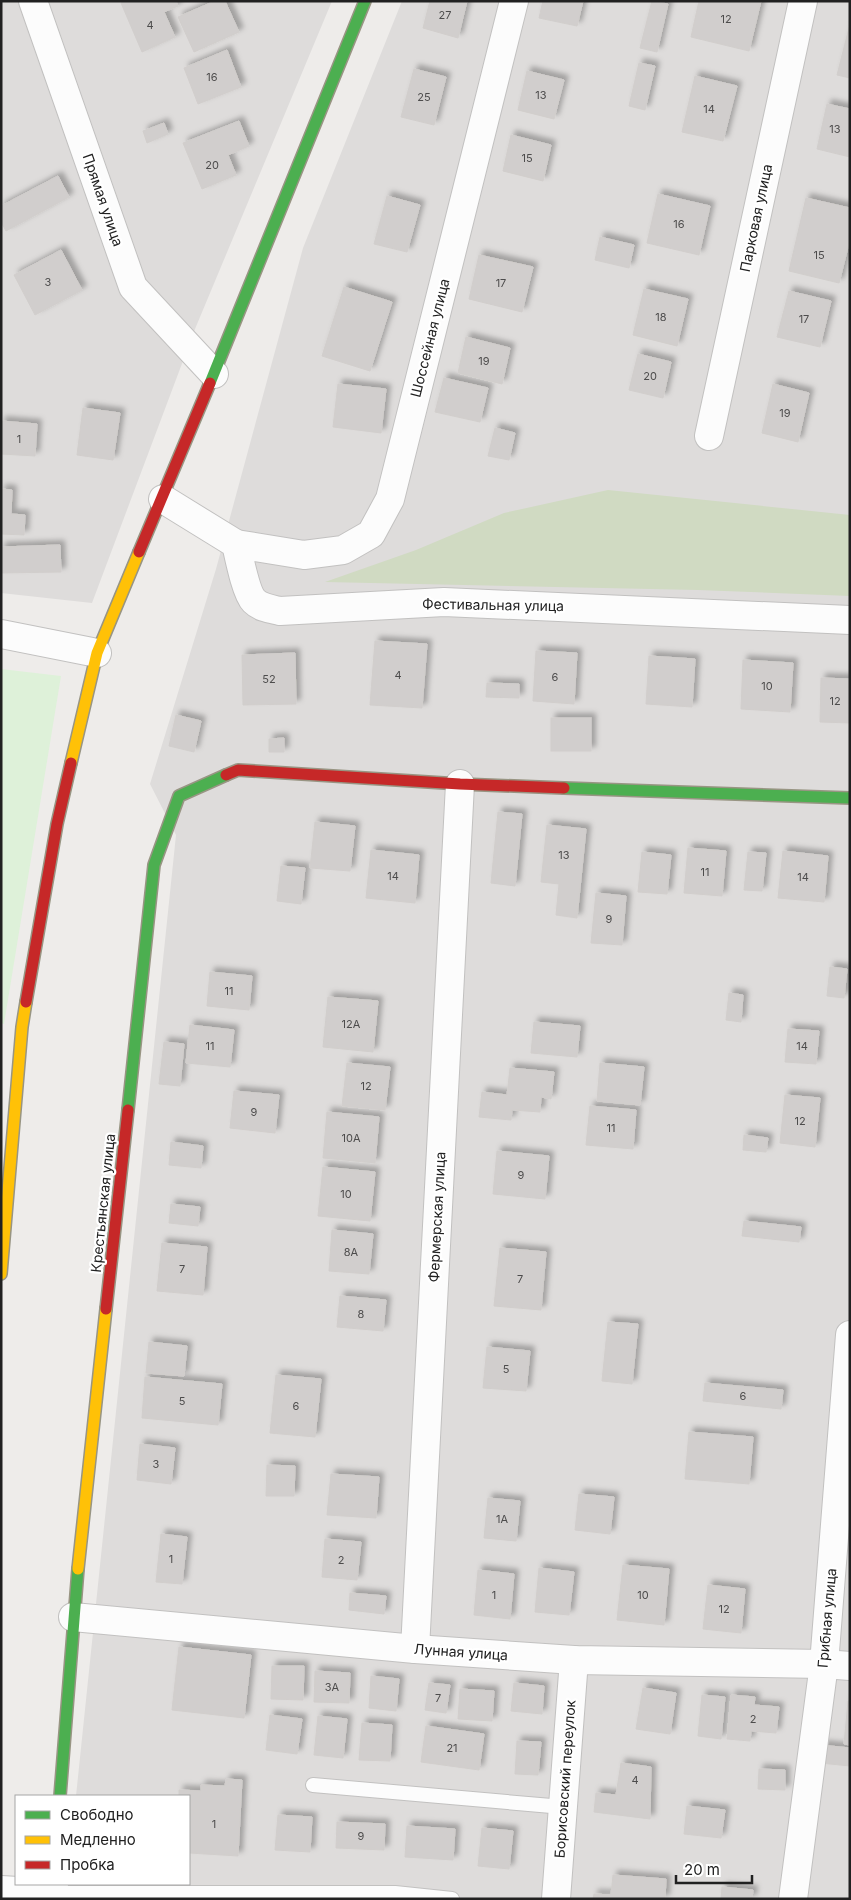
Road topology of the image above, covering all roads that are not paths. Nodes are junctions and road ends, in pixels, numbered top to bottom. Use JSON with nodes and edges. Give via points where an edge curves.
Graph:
{"nodes":[{"id":1,"x":33,"y":1,"type":"edge"},
{"id":2,"x":365,"y":1,"type":"edge"},
{"id":3,"x":514,"y":1,"type":"edge"},
{"id":4,"x":802,"y":1,"type":"edge"},
{"id":5,"x":214,"y":374,"type":"junction"},
{"id":6,"x":710,"y":436,"type":"dead end"},
{"id":7,"x":163,"y":499,"type":"junction"},
{"id":8,"x":236,"y":544,"type":"junction"},
{"id":9,"x":850,"y":620,"type":"edge"},
{"id":10,"x":1,"y":634,"type":"edge"},
{"id":11,"x":97,"y":653,"type":"junction"},
{"id":12,"x":460,"y":784,"type":"junction"},
{"id":13,"x":850,"y":798,"type":"edge"},
{"id":14,"x":1,"y":1274,"type":"edge"},
{"id":15,"x":850,"y":1335,"type":"edge"},
{"id":16,"x":74,"y":1617,"type":"junction"},
{"id":17,"x":414,"y":1650,"type":"junction"},
{"id":18,"x":574,"y":1660,"type":"junction"},
{"id":19,"x":837,"y":1665,"type":"edge"},
{"id":20,"x":313,"y":1785,"type":"dead end"},
{"id":21,"x":60,"y":1795,"type":"edge"},
{"id":22,"x":563,"y":1807,"type":"junction"},
{"id":23,"x":53,"y":1888,"type":"edge"},
{"id":24,"x":1,"y":1890,"type":"edge"},
{"id":25,"x":452,"y":1899,"type":"edge"},
{"id":26,"x":556,"y":1899,"type":"edge"},
{"id":27,"x":793,"y":1899,"type":"edge"}],
"edges":[{"from":1,"to":5,"type":"street","name":"Прямая улица","via":[[133,287]]},
{"from":2,"to":5,"type":"street"},
{"from":3,"to":8,"type":"street","name":"Шоссейная улица","via":[[390,499],[371,534],[343,550],[304,555]]},
{"from":4,"to":6,"type":"street","name":"Парковая улица"},
{"from":5,"to":7,"type":"street"},
{"from":7,"to":8,"type":"street"},
{"from":7,"to":11,"type":"street"},
{"from":8,"to":9,"type":"street","name":"Фестивальная улица","via":[[255,602],[280,611],[444,602]]},
{"from":10,"to":11,"type":"street"},
{"from":11,"to":14,"type":"street","via":[[57,824],[22,1027]]},
{"from":12,"to":13,"type":"street"},
{"from":12,"to":16,"type":"street","name":"Крестьянская улица","via":[[238,770],[180,796],[154,865]]},
{"from":12,"to":17,"type":"street","name":"Фермерская улица"},
{"from":15,"to":19,"type":"street","name":"Грибная улица"},
{"from":16,"to":17,"type":"street","name":"Лунная улица"},
{"from":16,"to":21,"type":"street","name":"Крестьянская улица"},
{"from":17,"to":18,"type":"street","name":"Лунная улица"},
{"from":18,"to":19,"type":"street","name":"Лунная улица"},
{"from":18,"to":22,"type":"street","name":"Борисовский переулок"},
{"from":19,"to":27,"type":"street","name":"Грибная улица"},
{"from":20,"to":22,"type":"lane"},
{"from":22,"to":26,"type":"street","name":"Борисовский переулок"},
{"from":23,"to":24,"type":"street"},
{"from":23,"to":25,"type":"lane","via":[[395,1893]]}]}
